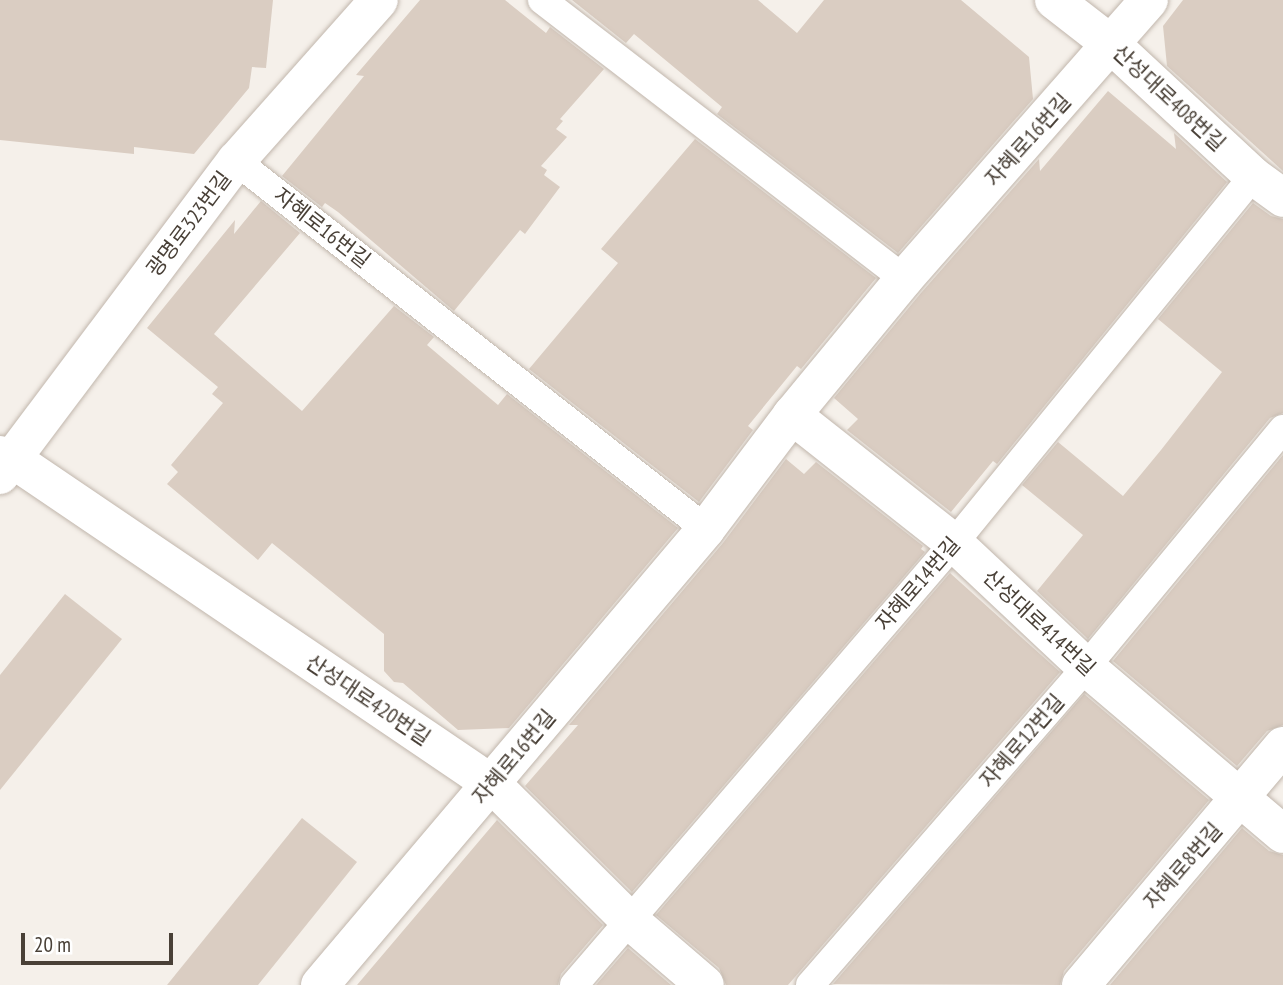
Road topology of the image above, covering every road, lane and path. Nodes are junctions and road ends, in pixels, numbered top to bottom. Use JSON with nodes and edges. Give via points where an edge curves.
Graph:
{"nodes":[{"id":1,"x":379,"y":0,"type":"edge"},
{"id":2,"x":542,"y":0,"type":"edge"},
{"id":3,"x":1054,"y":0,"type":"edge"},
{"id":4,"x":1149,"y":0,"type":"edge"},
{"id":5,"x":1112,"y":45,"type":"junction"},
{"id":6,"x":236,"y":161,"type":"junction"},
{"id":7,"x":1268,"y":187,"type":"edge"},
{"id":8,"x":904,"y":279,"type":"junction"},
{"id":9,"x":792,"y":415,"type":"junction"},
{"id":10,"x":1283,"y":429,"type":"edge"},
{"id":11,"x":4,"y":463,"type":"edge"},
{"id":12,"x":706,"y":529,"type":"junction"},
{"id":13,"x":954,"y":543,"type":"junction"},
{"id":14,"x":1086,"y":667,"type":"junction"},
{"id":15,"x":1283,"y":746,"type":"edge"},
{"id":16,"x":492,"y":784,"type":"junction"},
{"id":17,"x":1240,"y":799,"type":"junction"},
{"id":18,"x":1283,"y":834,"type":"edge"},
{"id":19,"x":628,"y":919,"type":"junction"},
{"id":20,"x":320,"y":985,"type":"edge"},
{"id":21,"x":574,"y":985,"type":"edge"},
{"id":22,"x":705,"y":985,"type":"edge"},
{"id":23,"x":810,"y":985,"type":"edge"},
{"id":24,"x":1081,"y":985,"type":"edge"}],
"edges":[{"from":1,"to":6,"type":"street","name":"광명로323번길"},
{"from":2,"to":8,"type":"lane"},
{"from":3,"to":5,"type":"street","name":"산성대로408번길"},
{"from":4,"to":5,"type":"street","name":"자혜로16번길"},
{"from":5,"to":7,"type":"street","name":"산성대로408번길"},
{"from":5,"to":8,"type":"street","name":"자혜로16번길"},
{"from":6,"to":11,"type":"street","name":"광명로323번길"},
{"from":6,"to":12,"type":"lane","name":"자혜로16번길"},
{"from":7,"to":13,"type":"lane","name":"자혜로14번길"},
{"from":8,"to":9,"type":"street","name":"자혜로16번길"},
{"from":9,"to":12,"type":"street","name":"자혜로16번길"},
{"from":9,"to":13,"type":"street","name":"산성대로414번길"},
{"from":10,"to":14,"type":"lane","name":"자혜로12번길"},
{"from":11,"to":16,"type":"street","name":"산성대로420번길"},
{"from":12,"to":16,"type":"street","name":"자혜로16번길"},
{"from":13,"to":14,"type":"street","name":"산성대로414번길"},
{"from":13,"to":19,"type":"lane","name":"자혜로14번길"},
{"from":14,"to":17,"type":"street","name":"산성대로414번길"},
{"from":14,"to":23,"type":"lane","name":"자혜로12번길"},
{"from":15,"to":17,"type":"street","name":"자혜로8번길"},
{"from":16,"to":19,"type":"street","name":"산성대로420번길"},
{"from":16,"to":20,"type":"street","name":"자혜로16번길"},
{"from":17,"to":18,"type":"street","name":"산성대로414번길"},
{"from":17,"to":24,"type":"street","name":"자혜로8번길"},
{"from":19,"to":21,"type":"lane","name":"자혜로14번길"},
{"from":19,"to":22,"type":"street","name":"산성대로420번길"}]}
